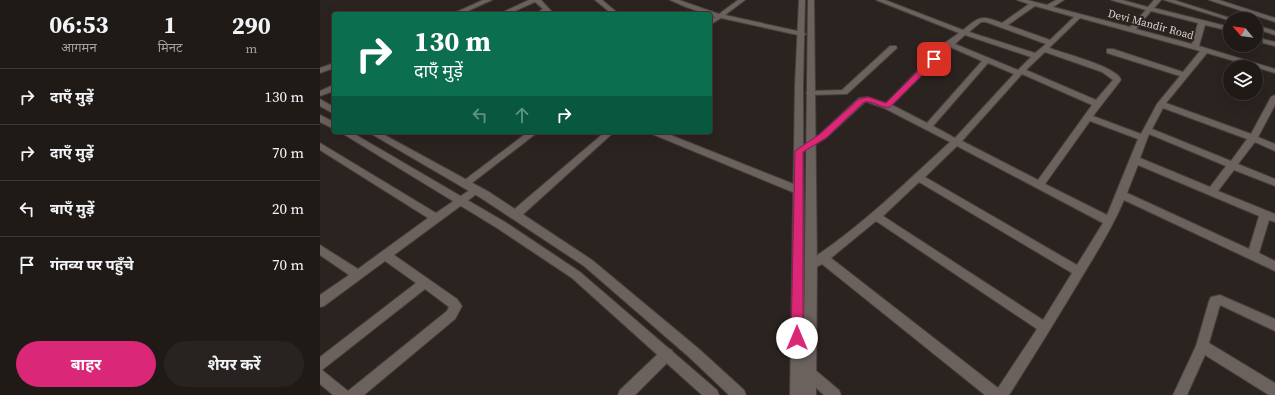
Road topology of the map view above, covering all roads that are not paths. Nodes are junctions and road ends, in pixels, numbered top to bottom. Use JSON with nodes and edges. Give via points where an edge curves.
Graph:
{"nodes":[{"id":1,"x":489,"y":0,"type":"edge"},
{"id":2,"x":536,"y":0,"type":"edge"},
{"id":3,"x":598,"y":0,"type":"edge"},
{"id":4,"x":673,"y":0,"type":"edge"},
{"id":5,"x":742,"y":0,"type":"edge"},
{"id":6,"x":802,"y":0,"type":"edge"},
{"id":7,"x":811,"y":0,"type":"edge"},
{"id":8,"x":879,"y":0,"type":"edge"},
{"id":9,"x":1020,"y":0,"type":"edge"},
{"id":10,"x":1061,"y":0,"type":"edge"},
{"id":11,"x":1114,"y":0,"type":"edge"},
{"id":12,"x":1158,"y":0,"type":"edge"},
{"id":13,"x":1167,"y":0,"type":"edge"},
{"id":14,"x":1212,"y":0,"type":"edge"},
{"id":15,"x":1221,"y":1,"type":"edge"},
{"id":16,"x":1034,"y":4,"type":"junction"},
{"id":17,"x":1048,"y":8,"type":"junction"},
{"id":18,"x":1149,"y":9,"type":"junction"},
{"id":19,"x":460,"y":12,"type":"edge"},
{"id":20,"x":507,"y":12,"type":"edge"},
{"id":21,"x":549,"y":12,"type":"edge"},
{"id":22,"x":613,"y":12,"type":"edge"},
{"id":23,"x":708,"y":12,"type":"edge"},
{"id":24,"x":712,"y":13,"type":"edge"},
{"id":25,"x":720,"y":16,"type":"junction"},
{"id":26,"x":1079,"y":16,"type":"junction"},
{"id":27,"x":1223,"y":17,"type":"edge"},
{"id":28,"x":1275,"y":20,"type":"edge"},
{"id":29,"x":712,"y":22,"type":"edge"},
{"id":30,"x":1202,"y":22,"type":"junction"},
{"id":31,"x":1004,"y":26,"type":"junction"},
{"id":32,"x":1223,"y":27,"type":"edge"},
{"id":33,"x":1263,"y":29,"type":"edge"},
{"id":34,"x":1131,"y":30,"type":"junction"},
{"id":35,"x":964,"y":33,"type":"junction"},
{"id":36,"x":1275,"y":33,"type":"edge"},
{"id":37,"x":802,"y":34,"type":"junction"},
{"id":38,"x":1266,"y":41,"type":"dead end"},
{"id":39,"x":949,"y":44,"type":"junction"},
{"id":40,"x":1275,"y":44,"type":"edge"},
{"id":41,"x":1047,"y":46,"type":"junction"},
{"id":42,"x":893,"y":48,"type":"dead end"},
{"id":43,"x":1200,"y":49,"type":"junction"},
{"id":44,"x":1110,"y":51,"type":"dead end"},
{"id":45,"x":1036,"y":56,"type":"junction"},
{"id":46,"x":987,"y":60,"type":"junction"},
{"id":47,"x":332,"y":66,"type":"edge"},
{"id":48,"x":320,"y":71,"type":"edge"},
{"id":49,"x":1275,"y":71,"type":"edge"},
{"id":50,"x":1020,"y":72,"type":"junction"},
{"id":51,"x":1186,"y":74,"type":"junction"},
{"id":52,"x":332,"y":89,"type":"edge"},
{"id":53,"x":810,"y":93,"type":"junction"},
{"id":54,"x":320,"y":94,"type":"edge"},
{"id":55,"x":1275,"y":97,"type":"edge"},
{"id":56,"x":320,"y":102,"type":"edge"},
{"id":57,"x":1097,"y":104,"type":"junction"},
{"id":58,"x":1161,"y":104,"type":"junction"},
{"id":59,"x":887,"y":106,"type":"junction"},
{"id":60,"x":332,"y":110,"type":"edge"},
{"id":61,"x":1088,"y":117,"type":"junction"},
{"id":62,"x":320,"y":118,"type":"edge"},
{"id":63,"x":332,"y":125,"type":"edge"},
{"id":64,"x":928,"y":127,"type":"junction"},
{"id":65,"x":347,"y":134,"type":"edge"},
{"id":66,"x":376,"y":134,"type":"edge"},
{"id":67,"x":531,"y":134,"type":"edge"},
{"id":68,"x":608,"y":134,"type":"edge"},
{"id":69,"x":660,"y":134,"type":"edge"},
{"id":70,"x":1146,"y":134,"type":"junction"},
{"id":71,"x":1253,"y":138,"type":"junction"},
{"id":72,"x":956,"y":142,"type":"junction"},
{"id":73,"x":811,"y":144,"type":"junction"},
{"id":74,"x":320,"y":146,"type":"edge"},
{"id":75,"x":1275,"y":148,"type":"edge"},
{"id":76,"x":799,"y":151,"type":"junction"},
{"id":77,"x":1135,"y":160,"type":"junction"},
{"id":78,"x":1232,"y":165,"type":"junction"},
{"id":79,"x":918,"y":177,"type":"junction"},
{"id":80,"x":1275,"y":183,"type":"edge"},
{"id":81,"x":465,"y":184,"type":"junction"},
{"id":82,"x":1039,"y":185,"type":"junction"},
{"id":83,"x":477,"y":190,"type":"junction"},
{"id":84,"x":798,"y":190,"type":"junction"},
{"id":85,"x":1212,"y":192,"type":"junction"},
{"id":86,"x":1121,"y":194,"type":"junction"},
{"id":87,"x":462,"y":201,"type":"junction"},
{"id":88,"x":515,"y":215,"type":"junction"},
{"id":89,"x":876,"y":216,"type":"junction"},
{"id":90,"x":1270,"y":216,"type":"edge"},
{"id":91,"x":436,"y":218,"type":"junction"},
{"id":92,"x":1109,"y":221,"type":"junction"},
{"id":93,"x":320,"y":249,"type":"edge"},
{"id":94,"x":386,"y":255,"type":"junction"},
{"id":95,"x":1253,"y":255,"type":"junction"},
{"id":96,"x":823,"y":258,"type":"junction"},
{"id":97,"x":811,"y":265,"type":"junction"},
{"id":98,"x":1275,"y":266,"type":"edge"},
{"id":99,"x":1079,"y":272,"type":"junction"},
{"id":100,"x":358,"y":275,"type":"junction"},
{"id":101,"x":424,"y":283,"type":"junction"},
{"id":102,"x":320,"y":302,"type":"edge"},
{"id":103,"x":1275,"y":326,"type":"edge"},
{"id":104,"x":1045,"y":328,"type":"junction"},
{"id":105,"x":1202,"y":346,"type":"junction"},
{"id":106,"x":667,"y":354,"type":"junction"},
{"id":107,"x":320,"y":365,"type":"edge"},
{"id":108,"x":809,"y":373,"type":"junction"},
{"id":109,"x":320,"y":376,"type":"edge"},
{"id":110,"x":1275,"y":391,"type":"edge"},
{"id":111,"x":342,"y":395,"type":"edge"},
{"id":112,"x":353,"y":395,"type":"edge"},
{"id":113,"x":625,"y":395,"type":"edge"},
{"id":114,"x":712,"y":395,"type":"edge"},
{"id":115,"x":739,"y":395,"type":"edge"},
{"id":116,"x":797,"y":395,"type":"edge"},
{"id":117,"x":809,"y":395,"type":"edge"},
{"id":118,"x":834,"y":395,"type":"edge"},
{"id":119,"x":996,"y":395,"type":"edge"},
{"id":120,"x":1001,"y":395,"type":"edge"},
{"id":121,"x":1180,"y":395,"type":"edge"}],
"edges":[{"from":1,"to":19,"type":"street"},
{"from":2,"to":20,"type":"street"},
{"from":2,"to":21,"type":"street"},
{"from":3,"to":22,"type":"street"},
{"from":4,"to":23,"type":"street"},
{"from":5,"to":25,"type":"street"},
{"from":6,"to":37,"type":"street"},
{"from":7,"to":53,"type":"street"},
{"from":8,"to":35,"type":"street"},
{"from":9,"to":16,"type":"street","name":"Devi Mandir Road"},
{"from":10,"to":17,"type":"street"},
{"from":11,"to":18,"type":"street"},
{"from":12,"to":18,"type":"street"},
{"from":13,"to":27,"type":"street"},
{"from":14,"to":15,"type":"street"},
{"from":15,"to":28,"type":"street"},
{"from":16,"to":17,"type":"street","name":"Devi Mandir Road"},
{"from":16,"to":31,"type":"street"},
{"from":17,"to":26,"type":"street","name":"Devi Mandir Road"},
{"from":18,"to":30,"type":"street"},
{"from":18,"to":34,"type":"street"},
{"from":24,"to":25,"type":"street"},
{"from":25,"to":29,"type":"street"},
{"from":25,"to":37,"type":"street","via":[[765,28]]},
{"from":26,"to":34,"type":"street","name":"Devi Mandir Road"},
{"from":26,"to":41,"type":"street"},
{"from":30,"to":32,"type":"street"},
{"from":30,"to":43,"type":"street"},
{"from":31,"to":35,"type":"street","via":[[979,20]]},
{"from":31,"to":41,"type":"street"},
{"from":33,"to":36,"type":"street"},
{"from":34,"to":43,"type":"street","name":"Devi Mandir Road"},
{"from":35,"to":39,"type":"street"},
{"from":35,"to":45,"type":"street"},
{"from":37,"to":76,"type":"street"},
{"from":38,"to":40,"type":"street"},
{"from":39,"to":46,"type":"street"},
{"from":39,"to":59,"type":"street"},
{"from":41,"to":45,"type":"street"},
{"from":41,"to":57,"type":"street","via":[[1105,70],[1117,78]]},
{"from":42,"to":53,"type":"street","via":[[844,92]]},
{"from":43,"to":49,"type":"street","name":"Devi Mandir Road"},
{"from":43,"to":51,"type":"street"},
{"from":44,"to":51,"type":"street"},
{"from":45,"to":50,"type":"street"},
{"from":46,"to":50,"type":"street"},
{"from":46,"to":64,"type":"street"},
{"from":47,"to":48,"type":"street"},
{"from":50,"to":57,"type":"street"},
{"from":50,"to":72,"type":"street"},
{"from":51,"to":58,"type":"street"},
{"from":52,"to":54,"type":"street"},
{"from":53,"to":73,"type":"street"},
{"from":55,"to":71,"type":"street"},
{"from":56,"to":60,"type":"street"},
{"from":57,"to":61,"type":"street"},
{"from":58,"to":70,"type":"street"},
{"from":58,"to":71,"type":"street"},
{"from":59,"to":64,"type":"street"},
{"from":59,"to":73,"type":"street","via":[[868,99],[862,100]]},
{"from":61,"to":70,"type":"street"},
{"from":61,"to":82,"type":"street"},
{"from":62,"to":63,"type":"street"},
{"from":64,"to":72,"type":"street"},
{"from":65,"to":87,"type":"street"},
{"from":66,"to":81,"type":"street"},
{"from":67,"to":81,"type":"street"},
{"from":68,"to":88,"type":"street"},
{"from":69,"to":84,"type":"street"},
{"from":70,"to":77,"type":"street"},
{"from":70,"to":78,"type":"street"},
{"from":71,"to":75,"type":"street"},
{"from":71,"to":78,"type":"street"},
{"from":72,"to":79,"type":"street"},
{"from":72,"to":82,"type":"street"},
{"from":73,"to":76,"type":"street"},
{"from":73,"to":97,"type":"street"},
{"from":74,"to":91,"type":"street"},
{"from":76,"to":84,"type":"street"},
{"from":77,"to":85,"type":"street"},
{"from":77,"to":86,"type":"street"},
{"from":78,"to":80,"type":"street"},
{"from":78,"to":85,"type":"street"},
{"from":79,"to":89,"type":"street"},
{"from":79,"to":99,"type":"street"},
{"from":81,"to":83,"type":"street"},
{"from":82,"to":92,"type":"street"},
{"from":83,"to":87,"type":"street"},
{"from":83,"to":88,"type":"street"},
{"from":84,"to":116,"type":"street"},
{"from":85,"to":90,"type":"street"},
{"from":86,"to":92,"type":"street"},
{"from":86,"to":95,"type":"street"},
{"from":87,"to":91,"type":"street"},
{"from":87,"to":106,"type":"street","via":[[576,275]]},
{"from":88,"to":115,"type":"street","via":[[588,263],[694,353]]},
{"from":89,"to":96,"type":"street"},
{"from":89,"to":104,"type":"street"},
{"from":90,"to":95,"type":"street"},
{"from":91,"to":94,"type":"street"},
{"from":92,"to":99,"type":"street"},
{"from":93,"to":100,"type":"street"},
{"from":94,"to":100,"type":"street"},
{"from":94,"to":101,"type":"street"},
{"from":95,"to":98,"type":"street"},
{"from":96,"to":97,"type":"street"},
{"from":96,"to":119,"type":"street"},
{"from":97,"to":108,"type":"street"},
{"from":99,"to":104,"type":"street"},
{"from":100,"to":102,"type":"street"},
{"from":101,"to":107,"type":"street"},
{"from":101,"to":112,"type":"street","via":[[453,303],[456,306],[455,310]]},
{"from":103,"to":105,"type":"street","via":[[1226,302],[1215,301]]},
{"from":104,"to":120,"type":"street"},
{"from":105,"to":110,"type":"street"},
{"from":105,"to":121,"type":"street"},
{"from":106,"to":113,"type":"street"},
{"from":106,"to":114,"type":"street"},
{"from":108,"to":117,"type":"street"},
{"from":108,"to":118,"type":"street"},
{"from":109,"to":111,"type":"street"}]}
